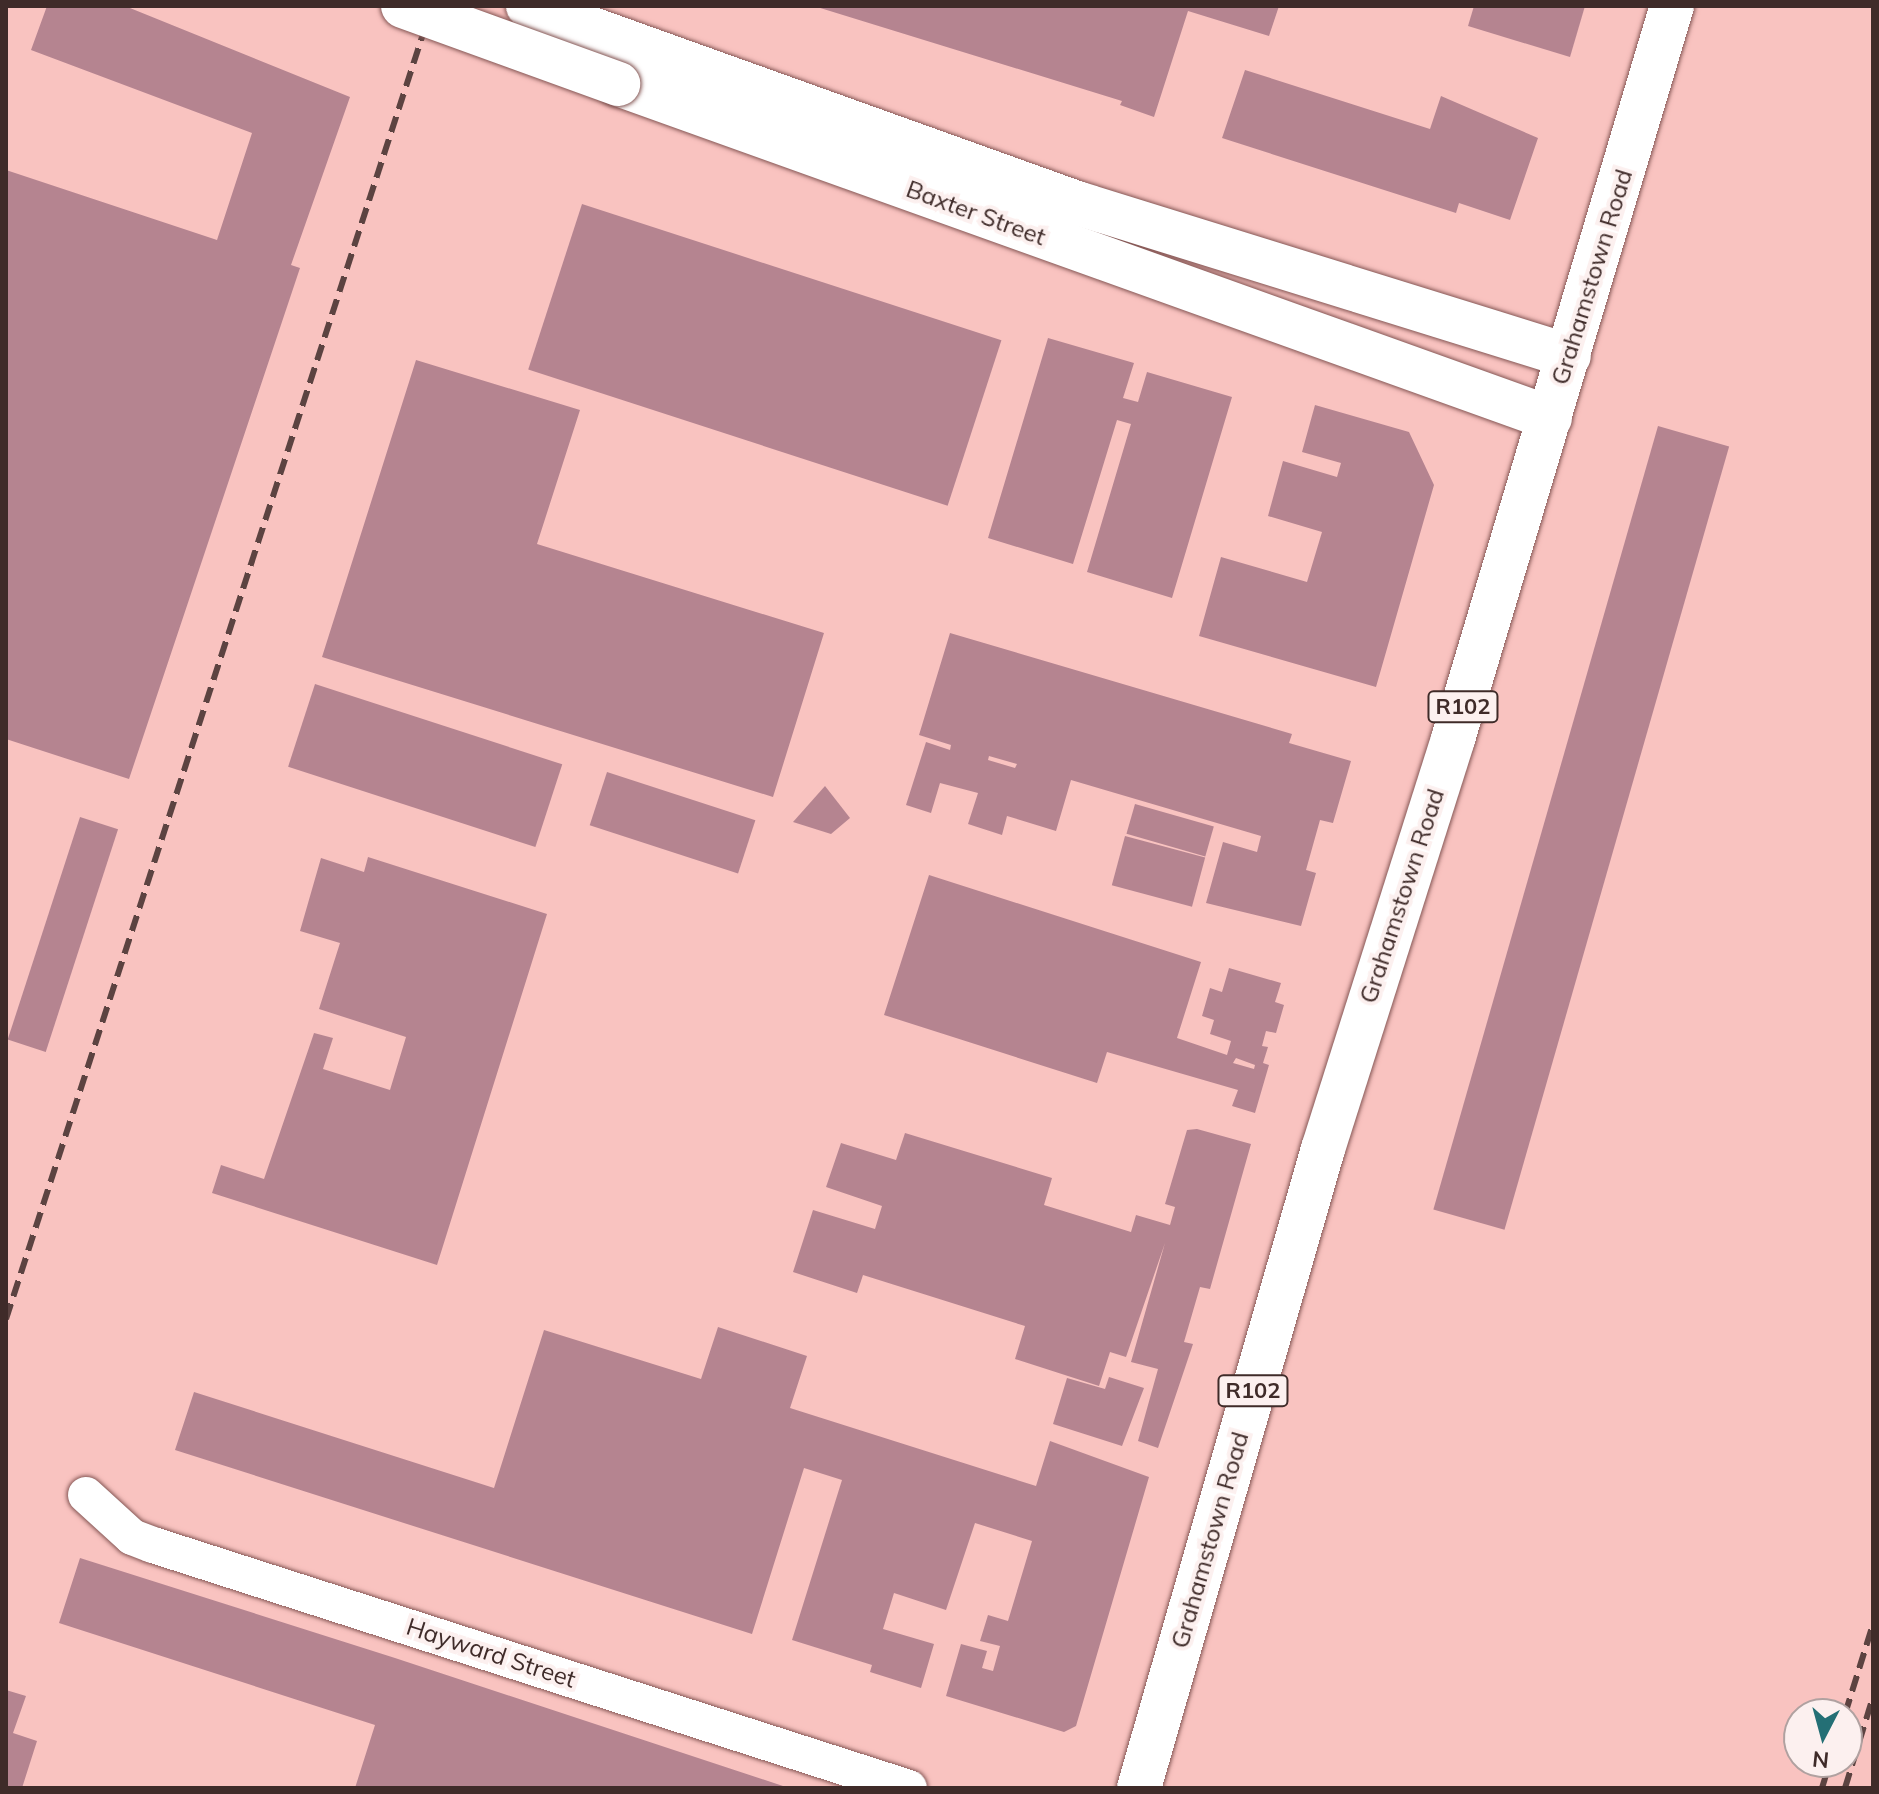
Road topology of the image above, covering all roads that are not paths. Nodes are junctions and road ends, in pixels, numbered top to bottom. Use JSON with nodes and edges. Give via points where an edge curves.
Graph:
{"nodes":[{"id":1,"x":403,"y":6,"type":"edge"},
{"id":2,"x":528,"y":6,"type":"edge"},
{"id":3,"x":1672,"y":6,"type":"edge"},
{"id":4,"x":1569,"y":356,"type":"junction"},
{"id":5,"x":1550,"y":418,"type":"junction"},
{"id":6,"x":86,"y":1495,"type":"dead end"},
{"id":7,"x":909,"y":1788,"type":"edge"},
{"id":8,"x":1139,"y":1788,"type":"edge"}],
"edges":[{"from":1,"to":5,"type":"main road","name":"Baxter Street","bridge":true},
{"from":2,"to":4,"type":"main road","name":"Baxter Street","via":[[1077,203]]},
{"from":3,"to":4,"type":"main road","name":"Grahamstown Road","number":"R102"},
{"from":4,"to":5,"type":"main road","name":"Grahamstown Road","number":"R102"},
{"from":5,"to":8,"type":"main road","name":"Grahamstown Road","number":"R102","via":[[1331,1121]]},
{"from":6,"to":7,"type":"street","name":"Hayward Street","via":[[132,1537],[153,1545]]}]}
